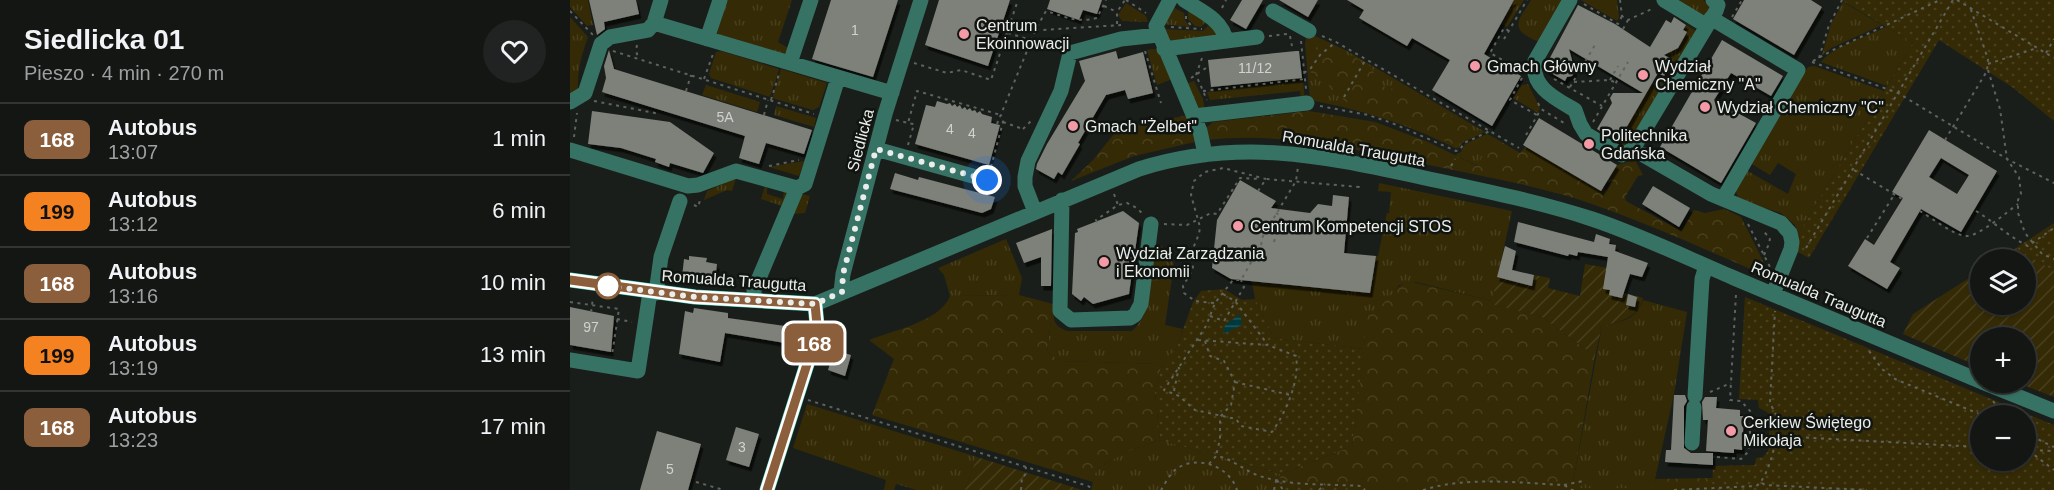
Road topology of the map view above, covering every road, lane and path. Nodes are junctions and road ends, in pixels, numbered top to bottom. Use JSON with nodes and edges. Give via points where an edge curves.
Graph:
{"nodes":[{"id":1,"x":661,"y":0,"type":"edge"},
{"id":2,"x":720,"y":0,"type":"edge"},
{"id":3,"x":811,"y":0,"type":"edge"},
{"id":4,"x":921,"y":0,"type":"edge"},
{"id":5,"x":1018,"y":0,"type":"edge"},
{"id":6,"x":1106,"y":0,"type":"edge"},
{"id":7,"x":1126,"y":0,"type":"edge"},
{"id":8,"x":1136,"y":0,"type":"edge"},
{"id":9,"x":1170,"y":0,"type":"edge"},
{"id":10,"x":1527,"y":0,"type":"edge"},
{"id":11,"x":1570,"y":0,"type":"edge"},
{"id":12,"x":1576,"y":0,"type":"edge"},
{"id":13,"x":1620,"y":0,"type":"edge"},
{"id":14,"x":1713,"y":0,"type":"edge"},
{"id":15,"x":1742,"y":0,"type":"edge"},
{"id":16,"x":1842,"y":0,"type":"edge"},
{"id":17,"x":1940,"y":0,"type":"edge"},
{"id":18,"x":1953,"y":0,"type":"edge"},
{"id":19,"x":1960,"y":0,"type":"edge"},
{"id":20,"x":1662,"y":3,"type":"edge"},
{"id":21,"x":1133,"y":5,"type":"junction"},
{"id":22,"x":1104,"y":6,"type":"junction"},
{"id":23,"x":1185,"y":6,"type":"edge"},
{"id":24,"x":1970,"y":8,"type":"junction"},
{"id":25,"x":570,"y":11,"type":"edge"},
{"id":26,"x":1273,"y":11,"type":"dead end"},
{"id":27,"x":1117,"y":12,"type":"junction"},
{"id":28,"x":1622,"y":16,"type":"junction"},
{"id":29,"x":1730,"y":19,"type":"dead end"},
{"id":30,"x":1149,"y":20,"type":"dead end"},
{"id":31,"x":1628,"y":20,"type":"junction"},
{"id":32,"x":1709,"y":22,"type":"junction"},
{"id":33,"x":654,"y":23,"type":"junction"},
{"id":34,"x":1036,"y":28,"type":"junction"},
{"id":35,"x":1193,"y":28,"type":"dead end"},
{"id":36,"x":1623,"y":29,"type":"dead end"},
{"id":37,"x":1309,"y":31,"type":"junction"},
{"id":38,"x":1007,"y":32,"type":"junction"},
{"id":39,"x":1257,"y":37,"type":"joint"},
{"id":40,"x":1504,"y":39,"type":"dead end"},
{"id":41,"x":2054,"y":39,"type":"edge"},
{"id":42,"x":712,"y":40,"type":"junction"},
{"id":43,"x":1031,"y":40,"type":"junction"},
{"id":44,"x":1226,"y":41,"type":"junction"},
{"id":45,"x":1161,"y":42,"type":"junction"},
{"id":46,"x":1336,"y":42,"type":"junction"},
{"id":47,"x":601,"y":44,"type":"junction"},
{"id":48,"x":1594,"y":45,"type":"dead end"},
{"id":49,"x":1292,"y":46,"type":"dead end"},
{"id":50,"x":2037,"y":48,"type":"junction"},
{"id":51,"x":1145,"y":51,"type":"dead end"},
{"id":52,"x":2046,"y":53,"type":"junction"},
{"id":53,"x":1203,"y":55,"type":"dead end"},
{"id":54,"x":2054,"y":58,"type":"edge"},
{"id":55,"x":902,"y":59,"type":"junction"},
{"id":56,"x":1366,"y":59,"type":"junction"},
{"id":57,"x":1818,"y":59,"type":"junction"},
{"id":58,"x":1628,"y":62,"type":"dead end"},
{"id":59,"x":1812,"y":62,"type":"junction"},
{"id":60,"x":790,"y":63,"type":"junction"},
{"id":61,"x":1209,"y":66,"type":"dead end"},
{"id":62,"x":1618,"y":66,"type":"dead end"},
{"id":63,"x":1988,"y":66,"type":"junction"},
{"id":64,"x":1801,"y":68,"type":"junction"},
{"id":65,"x":1519,"y":70,"type":"dead end"},
{"id":66,"x":1304,"y":73,"type":"junction"},
{"id":67,"x":1525,"y":73,"type":"dead end"},
{"id":68,"x":1517,"y":74,"type":"dead end"},
{"id":69,"x":691,"y":75,"type":"junction"},
{"id":70,"x":1196,"y":75,"type":"junction"},
{"id":71,"x":838,"y":78,"type":"junction"},
{"id":72,"x":1192,"y":78,"type":"dead end"},
{"id":73,"x":1552,"y":78,"type":"dead end"},
{"id":74,"x":704,"y":79,"type":"junction"},
{"id":75,"x":1305,"y":79,"type":"junction"},
{"id":76,"x":1610,"y":80,"type":"junction"},
{"id":77,"x":1573,"y":82,"type":"junction"},
{"id":78,"x":1616,"y":83,"type":"junction"},
{"id":79,"x":1570,"y":87,"type":"junction"},
{"id":80,"x":686,"y":91,"type":"dead end"},
{"id":81,"x":1203,"y":91,"type":"junction"},
{"id":82,"x":595,"y":93,"type":"dead end"},
{"id":83,"x":892,"y":93,"type":"junction"},
{"id":84,"x":1898,"y":93,"type":"junction"},
{"id":85,"x":912,"y":95,"type":"dead end"},
{"id":86,"x":916,"y":96,"type":"junction"},
{"id":87,"x":1306,"y":96,"type":"junction"},
{"id":88,"x":1344,"y":97,"type":"dead end"},
{"id":89,"x":1207,"y":98,"type":"dead end"},
{"id":90,"x":770,"y":100,"type":"junction"},
{"id":91,"x":1161,"y":103,"type":"dead end"},
{"id":92,"x":574,"y":105,"type":"edge"},
{"id":93,"x":1602,"y":106,"type":"junction"},
{"id":94,"x":1541,"y":109,"type":"dead end"},
{"id":95,"x":660,"y":114,"type":"dead end"},
{"id":96,"x":1001,"y":114,"type":"junction"},
{"id":97,"x":764,"y":115,"type":"dead end"},
{"id":98,"x":1537,"y":115,"type":"junction"},
{"id":99,"x":820,"y":116,"type":"dead end"},
{"id":100,"x":1194,"y":116,"type":"junction"},
{"id":101,"x":1034,"y":118,"type":"dead end"},
{"id":102,"x":893,"y":119,"type":"dead end"},
{"id":103,"x":1003,"y":122,"type":"junction"},
{"id":104,"x":908,"y":123,"type":"junction"},
{"id":105,"x":914,"y":124,"type":"junction"},
{"id":106,"x":997,"y":124,"type":"dead end"},
{"id":107,"x":920,"y":126,"type":"dead end"},
{"id":108,"x":1954,"y":126,"type":"junction"},
{"id":109,"x":1490,"y":131,"type":"junction"},
{"id":110,"x":1586,"y":134,"type":"junction"},
{"id":111,"x":1526,"y":135,"type":"dead end"},
{"id":112,"x":1945,"y":140,"type":"dead end"},
{"id":113,"x":877,"y":143,"type":"junction"},
{"id":114,"x":571,"y":147,"type":"edge"},
{"id":115,"x":1519,"y":148,"type":"dead end"},
{"id":116,"x":1633,"y":149,"type":"junction"},
{"id":117,"x":1205,"y":154,"type":"junction"},
{"id":118,"x":905,"y":157,"type":"junction"},
{"id":119,"x":1455,"y":159,"type":"dead end"},
{"id":120,"x":2007,"y":159,"type":"junction"},
{"id":121,"x":1451,"y":166,"type":"dead end"},
{"id":122,"x":1854,"y":170,"type":"junction"},
{"id":123,"x":1298,"y":172,"type":"dead end"},
{"id":124,"x":1266,"y":179,"type":"junction"},
{"id":125,"x":987,"y":180,"type":"joint"},
{"id":126,"x":1296,"y":181,"type":"junction"},
{"id":127,"x":2054,"y":183,"type":"edge"},
{"id":128,"x":797,"y":188,"type":"junction"},
{"id":129,"x":1358,"y":190,"type":"dead end"},
{"id":130,"x":1258,"y":191,"type":"dead end"},
{"id":131,"x":1894,"y":195,"type":"junction"},
{"id":132,"x":1062,"y":200,"type":"junction"},
{"id":133,"x":1723,"y":200,"type":"junction"},
{"id":134,"x":1902,"y":200,"type":"dead end"},
{"id":135,"x":680,"y":201,"type":"dead end"},
{"id":136,"x":2018,"y":204,"type":"junction"},
{"id":137,"x":1133,"y":206,"type":"dead end"},
{"id":138,"x":1920,"y":211,"type":"dead end"},
{"id":139,"x":1976,"y":211,"type":"dead end"},
{"id":140,"x":1035,"y":212,"type":"junction"},
{"id":141,"x":1276,"y":213,"type":"junction"},
{"id":142,"x":1198,"y":220,"type":"junction"},
{"id":143,"x":1097,"y":222,"type":"dead end"},
{"id":144,"x":1993,"y":222,"type":"junction"},
{"id":145,"x":1747,"y":223,"type":"dead end"},
{"id":146,"x":1151,"y":224,"type":"joint"},
{"id":147,"x":1759,"y":228,"type":"dead end"},
{"id":148,"x":2054,"y":228,"type":"edge"},
{"id":149,"x":1867,"y":238,"type":"dead end"},
{"id":150,"x":1810,"y":239,"type":"dead end"},
{"id":151,"x":1274,"y":242,"type":"dead end"},
{"id":152,"x":2032,"y":243,"type":"junction"},
{"id":153,"x":1764,"y":256,"type":"junction"},
{"id":154,"x":2054,"y":259,"type":"edge"},
{"id":155,"x":1706,"y":266,"type":"junction"},
{"id":156,"x":1773,"y":275,"type":"dead end"},
{"id":157,"x":570,"y":280,"type":"edge"},
{"id":158,"x":1241,"y":280,"type":"junction"},
{"id":159,"x":1736,"y":291,"type":"dead end"},
{"id":160,"x":653,"y":292,"type":"junction"},
{"id":161,"x":842,"y":292,"type":"junction"},
{"id":162,"x":593,"y":294,"type":"dead end"},
{"id":163,"x":1222,"y":294,"type":"junction"},
{"id":164,"x":754,"y":300,"type":"junction"},
{"id":165,"x":1235,"y":301,"type":"junction"},
{"id":166,"x":1774,"y":301,"type":"junction"},
{"id":167,"x":570,"y":302,"type":"edge"},
{"id":168,"x":1215,"y":303,"type":"junction"},
{"id":169,"x":815,"y":304,"type":"junction"},
{"id":170,"x":591,"y":305,"type":"junction"},
{"id":171,"x":591,"y":312,"type":"dead end"},
{"id":172,"x":1210,"y":316,"type":"junction"},
{"id":173,"x":1198,"y":340,"type":"junction"},
{"id":174,"x":1205,"y":342,"type":"junction"},
{"id":175,"x":1268,"y":345,"type":"junction"},
{"id":176,"x":1866,"y":346,"type":"dead end"},
{"id":177,"x":570,"y":360,"type":"edge"},
{"id":178,"x":1180,"y":364,"type":"junction"},
{"id":179,"x":610,"y":366,"type":"junction"},
{"id":180,"x":1970,"y":378,"type":"edge"},
{"id":181,"x":1235,"y":382,"type":"junction"},
{"id":182,"x":1731,"y":383,"type":"junction"},
{"id":183,"x":1174,"y":391,"type":"dead end"},
{"id":184,"x":2009,"y":393,"type":"edge"},
{"id":185,"x":1290,"y":395,"type":"junction"},
{"id":186,"x":796,"y":396,"type":"junction"},
{"id":187,"x":1990,"y":396,"type":"dead end"},
{"id":188,"x":1700,"y":398,"type":"junction"},
{"id":189,"x":1996,"y":405,"type":"edge"},
{"id":190,"x":1970,"y":410,"type":"edge"},
{"id":191,"x":2054,"y":411,"type":"edge"},
{"id":192,"x":1220,"y":417,"type":"junction"},
{"id":193,"x":1776,"y":436,"type":"junction"},
{"id":194,"x":2036,"y":438,"type":"edge"},
{"id":195,"x":1692,"y":443,"type":"dead end"},
{"id":196,"x":1970,"y":446,"type":"edge"},
{"id":197,"x":2054,"y":447,"type":"edge"},
{"id":198,"x":2036,"y":450,"type":"edge"},
{"id":199,"x":2054,"y":452,"type":"edge"},
{"id":200,"x":2036,"y":455,"type":"edge"},
{"id":201,"x":1216,"y":456,"type":"junction"},
{"id":202,"x":1717,"y":457,"type":"dead end"},
{"id":203,"x":1209,"y":464,"type":"junction"},
{"id":204,"x":1026,"y":467,"type":"junction"},
{"id":205,"x":2054,"y":470,"type":"edge"},
{"id":206,"x":1277,"y":480,"type":"junction"},
{"id":207,"x":1583,"y":482,"type":"dead end"},
{"id":208,"x":696,"y":483,"type":"dead end"},
{"id":209,"x":1762,"y":483,"type":"junction"},
{"id":210,"x":1325,"y":484,"type":"junction"},
{"id":211,"x":1343,"y":485,"type":"junction"},
{"id":212,"x":1564,"y":485,"type":"junction"},
{"id":213,"x":724,"y":490,"type":"edge"},
{"id":214,"x":767,"y":490,"type":"edge"},
{"id":215,"x":1021,"y":490,"type":"edge"},
{"id":216,"x":1094,"y":490,"type":"edge"},
{"id":217,"x":1161,"y":490,"type":"edge"},
{"id":218,"x":1238,"y":490,"type":"edge"},
{"id":219,"x":1274,"y":490,"type":"edge"},
{"id":220,"x":1283,"y":490,"type":"edge"},
{"id":221,"x":1319,"y":490,"type":"edge"},
{"id":222,"x":1340,"y":490,"type":"edge"},
{"id":223,"x":1365,"y":490,"type":"edge"},
{"id":224,"x":1423,"y":490,"type":"edge"},
{"id":225,"x":1578,"y":490,"type":"edge"},
{"id":226,"x":1674,"y":490,"type":"edge"},
{"id":227,"x":1867,"y":490,"type":"edge"}],
"edges":[{"from":1,"to":33,"type":"street"},
{"from":2,"to":42,"type":"street"},
{"from":3,"to":60,"type":"street"},
{"from":4,"to":55,"type":"street","name":"Siedlicka"},
{"from":5,"to":38,"type":"path"},
{"from":6,"to":22,"type":"path"},
{"from":7,"to":21,"type":"path"},
{"from":7,"to":27,"type":"path"},
{"from":8,"to":21,"type":"path"},
{"from":9,"to":45,"type":"street","via":[[1156,26]]},
{"from":10,"to":40,"type":"path"},
{"from":11,"to":110,"type":"street","via":[[1534,69],[1546,93],[1575,110]]},
{"from":12,"to":28,"type":"path","via":[[1618,24]]},
{"from":13,"to":28,"type":"path"},
{"from":14,"to":32,"type":"street","via":[[1718,5]]},
{"from":15,"to":29,"type":"path"},
{"from":16,"to":57,"type":"path"},
{"from":17,"to":57,"type":"path"},
{"from":18,"to":84,"type":"path"},
{"from":19,"to":24,"type":"path"},
{"from":20,"to":31,"type":"path"},
{"from":20,"to":32,"type":"street"},
{"from":21,"to":30,"type":"path","via":[[1148,14]]},
{"from":22,"to":27,"type":"path"},
{"from":22,"to":34,"type":"path","via":[[1096,18],[1076,21],[1046,11]]},
{"from":23,"to":35,"type":"path","via":[[1186,20]]},
{"from":23,"to":44,"type":"street","via":[[1215,20]]},
{"from":24,"to":50,"type":"path"},
{"from":24,"to":63,"type":"path"},
{"from":25,"to":47,"type":"path"},
{"from":26,"to":37,"type":"street"},
{"from":27,"to":34,"type":"path","via":[[1117,24]]},
{"from":28,"to":31,"type":"path"},
{"from":31,"to":36,"type":"path"},
{"from":32,"to":64,"type":"street"},
{"from":32,"to":116,"type":"street"},
{"from":33,"to":42,"type":"street"},
{"from":33,"to":47,"type":"street","via":[[648,30],[610,37]]},
{"from":34,"to":43,"type":"path"},
{"from":37,"to":46,"type":"path"},
{"from":37,"to":66,"type":"path","via":[[1300,32]]},
{"from":38,"to":43,"type":"path"},
{"from":38,"to":55,"type":"path","via":[[992,80],[961,70],[947,73]]},
{"from":39,"to":44,"type":"street"},
{"from":39,"to":49,"type":"path","via":[[1290,33]]},
{"from":41,"to":52,"type":"path"},
{"from":42,"to":60,"type":"street"},
{"from":42,"to":74,"type":"path"},
{"from":43,"to":96,"type":"path"},
{"from":44,"to":45,"type":"street"},
{"from":45,"to":100,"type":"street"},
{"from":45,"to":140,"type":"street","via":[[1120,39],[1070,53],[1061,91],[1024,177]]},
{"from":46,"to":56,"type":"path"},
{"from":46,"to":66,"type":"path"},
{"from":47,"to":69,"type":"path"},
{"from":47,"to":92,"type":"street","via":[[585,93]]},
{"from":48,"to":77,"type":"path"},
{"from":50,"to":52,"type":"path"},
{"from":50,"to":63,"type":"path"},
{"from":51,"to":91,"type":"path"},
{"from":52,"to":54,"type":"path"},
{"from":53,"to":70,"type":"path"},
{"from":55,"to":83,"type":"street","name":"Siedlicka"},
{"from":56,"to":88,"type":"path"},
{"from":56,"to":109,"type":"path"},
{"from":57,"to":59,"type":"path"},
{"from":58,"to":78,"type":"path"},
{"from":59,"to":64,"type":"path"},
{"from":59,"to":84,"type":"path"},
{"from":60,"to":71,"type":"street"},
{"from":60,"to":90,"type":"path","via":[[780,69]]},
{"from":61,"to":70,"type":"path"},
{"from":62,"to":76,"type":"path"},
{"from":63,"to":108,"type":"path"},
{"from":63,"to":120,"type":"path","via":[[2000,109]]},
{"from":64,"to":133,"type":"street"},
{"from":65,"to":68,"type":"path"},
{"from":66,"to":75,"type":"path"},
{"from":67,"to":98,"type":"path","via":[[1510,100]]},
{"from":69,"to":74,"type":"path"},
{"from":69,"to":80,"type":"path"},
{"from":70,"to":72,"type":"path"},
{"from":70,"to":81,"type":"path"},
{"from":71,"to":83,"type":"street"},
{"from":71,"to":128,"type":"street","via":[[805,184]]},
{"from":73,"to":79,"type":"path"},
{"from":74,"to":90,"type":"path"},
{"from":75,"to":81,"type":"path"},
{"from":75,"to":87,"type":"path"},
{"from":76,"to":77,"type":"path"},
{"from":76,"to":78,"type":"path"},
{"from":77,"to":79,"type":"path"},
{"from":78,"to":93,"type":"path"},
{"from":79,"to":93,"type":"path"},
{"from":81,"to":89,"type":"path"},
{"from":82,"to":95,"type":"path","via":[[591,100]]},
{"from":83,"to":113,"type":"street","name":"Siedlicka"},
{"from":84,"to":108,"type":"path"},
{"from":84,"to":122,"type":"path"},
{"from":85,"to":86,"type":"path"},
{"from":86,"to":96,"type":"path","via":[[917,91]]},
{"from":86,"to":104,"type":"path"},
{"from":87,"to":100,"type":"street"},
{"from":87,"to":109,"type":"path","via":[[1376,118],[1456,151]]},
{"from":90,"to":97,"type":"path"},
{"from":90,"to":99,"type":"path"},
{"from":92,"to":114,"type":"path"},
{"from":93,"to":110,"type":"path"},
{"from":94,"to":98,"type":"path"},
{"from":96,"to":103,"type":"path"},
{"from":96,"to":106,"type":"path"},
{"from":98,"to":111,"type":"path"},
{"from":100,"to":117,"type":"street"},
{"from":101,"to":103,"type":"path","via":[[1023,129]]},
{"from":102,"to":104,"type":"path"},
{"from":103,"to":125,"type":"path"},
{"from":104,"to":105,"type":"path"},
{"from":105,"to":107,"type":"path"},
{"from":105,"to":118,"type":"path"},
{"from":108,"to":112,"type":"path"},
{"from":108,"to":120,"type":"path"},
{"from":109,"to":115,"type":"path"},
{"from":110,"to":116,"type":"street","via":[[1622,155]]},
{"from":113,"to":118,"type":"street"},
{"from":113,"to":161,"type":"street","name":"Siedlicka","via":[[843,274]]},
{"from":114,"to":128,"type":"street","via":[[688,186],[736,171]]},
{"from":116,"to":133,"type":"street"},
{"from":117,"to":132,"type":"street","name":"Romualda Traugutta","via":[[1139,169]]},
{"from":117,"to":155,"type":"street","name":"Romualda Traugutta","via":[[1244,151],[1312,155],[1506,195],[1602,222]]},
{"from":118,"to":125,"type":"street"},
{"from":119,"to":121,"type":"path"},
{"from":120,"to":127,"type":"path"},
{"from":120,"to":136,"type":"path","via":[[2019,177]]},
{"from":122,"to":131,"type":"path"},
{"from":122,"to":150,"type":"path"},
{"from":123,"to":126,"type":"path"},
{"from":124,"to":126,"type":"path"},
{"from":124,"to":130,"type":"path"},
{"from":124,"to":142,"type":"path","via":[[1240,178],[1217,214]]},
{"from":124,"to":142,"type":"path","via":[[1223,168],[1205,172],[1192,186]]},
{"from":126,"to":129,"type":"path","via":[[1359,187]]},
{"from":126,"to":141,"type":"path"},
{"from":128,"to":164,"type":"street","via":[[754,290]]},
{"from":131,"to":134,"type":"path"},
{"from":131,"to":149,"type":"path"},
{"from":132,"to":140,"type":"street","name":"Romualda Traugutta"},
{"from":132,"to":146,"type":"street","via":[[1060,311],[1071,320],[1135,315],[1141,304]]},
{"from":133,"to":166,"type":"street","via":[[1787,228],[1791,249]]},
{"from":135,"to":160,"type":"street"},
{"from":136,"to":144,"type":"path"},
{"from":136,"to":152,"type":"path","via":[[2023,229]]},
{"from":137,"to":143,"type":"path","via":[[1118,205]]},
{"from":138,"to":144,"type":"path","via":[[1967,237]]},
{"from":139,"to":144,"type":"path"},
{"from":140,"to":161,"type":"street","name":"Romualda Traugutta"},
{"from":141,"to":151,"type":"path","via":[[1281,216]]},
{"from":141,"to":158,"type":"path"},
{"from":142,"to":146,"type":"path","via":[[1187,225]]},
{"from":142,"to":168,"type":"path","via":[[1193,269],[1183,286],[1184,293],[1195,301]]},
{"from":144,"to":152,"type":"path","via":[[2015,240],[2028,246]]},
{"from":145,"to":153,"type":"path"},
{"from":147,"to":153,"type":"path","via":[[1770,238]]},
{"from":148,"to":152,"type":"path"},
{"from":152,"to":154,"type":"path","via":[[2042,254]]},
{"from":153,"to":156,"type":"path"},
{"from":155,"to":166,"type":"street","name":"Romualda Traugutta"},
{"from":155,"to":188,"type":"street","via":[[1702,279]]},
{"from":157,"to":160,"type":"main road","name":"Romualda Traugutta"},
{"from":158,"to":163,"type":"path","via":[[1233,280]]},
{"from":158,"to":165,"type":"path","via":[[1244,287]]},
{"from":159,"to":182,"type":"path"},
{"from":160,"to":164,"type":"main road","name":"Romualda Traugutta"},
{"from":160,"to":179,"type":"street","via":[[638,371]]},
{"from":161,"to":169,"type":"street","name":"Romualda Traugutta"},
{"from":162,"to":170,"type":"path"},
{"from":163,"to":165,"type":"path"},
{"from":163,"to":168,"type":"path"},
{"from":164,"to":169,"type":"main road","name":"Romualda Traugutta"},
{"from":165,"to":172,"type":"path","via":[[1224,321]]},
{"from":165,"to":175,"type":"path"},
{"from":166,"to":180,"type":"street","name":"Romualda Traugutta"},
{"from":166,"to":193,"type":"path","via":[[1770,402],[1776,415]]},
{"from":167,"to":170,"type":"path"},
{"from":168,"to":172,"type":"path"},
{"from":169,"to":186,"type":"main road","via":[[815,339]]},
{"from":170,"to":171,"type":"path"},
{"from":170,"to":179,"type":"path","via":[[619,309]]},
{"from":172,"to":173,"type":"path"},
{"from":173,"to":174,"type":"path"},
{"from":173,"to":178,"type":"path"},
{"from":174,"to":175,"type":"path"},
{"from":174,"to":181,"type":"path","via":[[1210,356],[1224,361]]},
{"from":175,"to":185,"type":"path","via":[[1296,356]]},
{"from":176,"to":190,"type":"path","via":[[1882,369],[1895,379]]},
{"from":177,"to":179,"type":"street"},
{"from":178,"to":183,"type":"path"},
{"from":178,"to":192,"type":"path","via":[[1164,390],[1179,396],[1195,410]]},
{"from":181,"to":185,"type":"path"},
{"from":181,"to":192,"type":"path","via":[[1231,405]]},
{"from":182,"to":188,"type":"path"},
{"from":182,"to":202,"type":"path","via":[[1730,400],[1741,401],[1751,412],[1749,451],[1741,459]]},
{"from":184,"to":191,"type":"street","name":"Romualda Traugutta"},
{"from":185,"to":192,"type":"path","via":[[1272,432]]},
{"from":186,"to":204,"type":"path"},
{"from":186,"to":214,"type":"main road"},
{"from":187,"to":189,"type":"path"},
{"from":188,"to":195,"type":"street"},
{"from":192,"to":201,"type":"path"},
{"from":193,"to":196,"type":"path"},
{"from":193,"to":209,"type":"path"},
{"from":194,"to":197,"type":"path"},
{"from":198,"to":199,"type":"path"},
{"from":200,"to":205,"type":"path"},
{"from":201,"to":203,"type":"path"},
{"from":201,"to":206,"type":"path","via":[[1260,477]]},
{"from":203,"to":217,"type":"path","via":[[1193,462],[1173,471]]},
{"from":203,"to":218,"type":"path","via":[[1228,474]]},
{"from":204,"to":215,"type":"path"},
{"from":204,"to":216,"type":"path"},
{"from":206,"to":210,"type":"path"},
{"from":206,"to":219,"type":"path"},
{"from":206,"to":220,"type":"path"},
{"from":207,"to":212,"type":"path"},
{"from":208,"to":213,"type":"path"},
{"from":209,"to":226,"type":"path"},
{"from":209,"to":227,"type":"path"},
{"from":210,"to":211,"type":"path"},
{"from":210,"to":221,"type":"path"},
{"from":211,"to":222,"type":"path"},
{"from":211,"to":223,"type":"path","via":[[1361,486]]},
{"from":212,"to":224,"type":"path","via":[[1494,482]]},
{"from":212,"to":225,"type":"path"}]}
